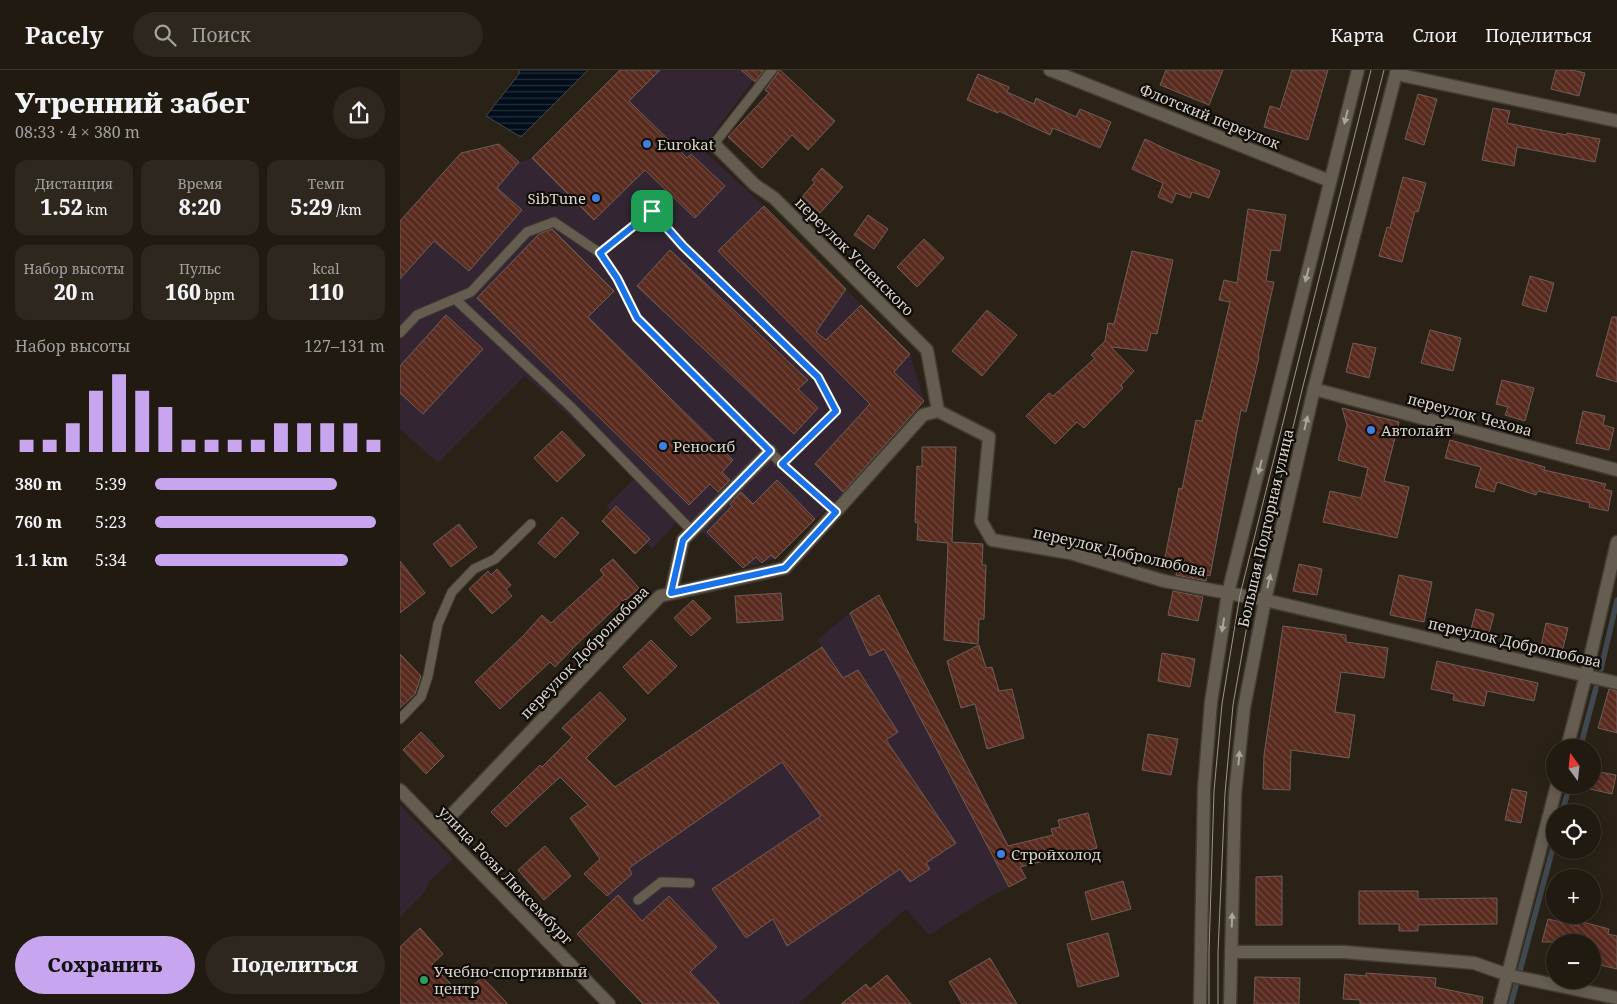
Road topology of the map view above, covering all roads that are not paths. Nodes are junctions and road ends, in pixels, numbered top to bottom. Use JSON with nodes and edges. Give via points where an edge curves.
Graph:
{"nodes":[{"id":1,"x":772,"y":70,"type":"edge"},
{"id":2,"x":1050,"y":70,"type":"edge"},
{"id":3,"x":1358,"y":70,"type":"edge"},
{"id":4,"x":1397,"y":72,"type":"edge"},
{"id":5,"x":1617,"y":121,"type":"edge"},
{"id":6,"x":714,"y":144,"type":"joint"},
{"id":7,"x":1330,"y":181,"type":"junction"},
{"id":8,"x":600,"y":253,"type":"junction"},
{"id":9,"x":455,"y":299,"type":"junction"},
{"id":10,"x":400,"y":333,"type":"edge"},
{"id":11,"x":1314,"y":389,"type":"junction"},
{"id":12,"x":938,"y":411,"type":"junction"},
{"id":13,"x":770,"y":451,"type":"junction"},
{"id":14,"x":782,"y":464,"type":"junction"},
{"id":15,"x":1617,"y":470,"type":"edge"},
{"id":16,"x":836,"y":512,"type":"junction"},
{"id":17,"x":531,"y":524,"type":"dead end"},
{"id":18,"x":692,"y":531,"type":"junction"},
{"id":19,"x":1617,"y":542,"type":"edge"},
{"id":20,"x":1228,"y":592,"type":"junction"},
{"id":21,"x":671,"y":593,"type":"junction"},
{"id":22,"x":1264,"y":600,"type":"junction"},
{"id":23,"x":1586,"y":675,"type":"junction"},
{"id":24,"x":1617,"y":683,"type":"edge"},
{"id":25,"x":400,"y":719,"type":"edge"},
{"id":26,"x":1569,"y":739,"type":"edge"},
{"id":27,"x":400,"y":790,"type":"edge"},
{"id":28,"x":1555,"y":794,"type":"edge"},
{"id":29,"x":438,"y":829,"type":"junction"},
{"id":30,"x":690,"y":883,"type":"dead end"},
{"id":31,"x":638,"y":900,"type":"dead end"},
{"id":32,"x":1231,"y":952,"type":"junction"},
{"id":33,"x":1508,"y":975,"type":"junction"},
{"id":34,"x":1617,"y":998,"type":"edge"},
{"id":35,"x":609,"y":1004,"type":"edge"},
{"id":36,"x":1200,"y":1004,"type":"edge"},
{"id":37,"x":1230,"y":1004,"type":"edge"},
{"id":38,"x":1500,"y":1004,"type":"edge"}],
"edges":[{"from":1,"to":6,"type":"lane"},
{"from":2,"to":7,"type":"street","name":"Флотский переулок"},
{"from":3,"to":7,"type":"street","name":"Большая Подгорная улица","one_way":true},
{"from":4,"to":5,"type":"street"},
{"from":4,"to":11,"type":"street","name":"Большая Подгорная улица"},
{"from":6,"to":12,"type":"street","name":"переулок Успенского","via":[[755,185],[774,198],[927,350]]},
{"from":7,"to":20,"type":"street","name":"Большая Подгорная улица","one_way":true},
{"from":8,"to":9,"type":"lane","via":[[554,222],[527,232],[471,292]]},
{"from":8,"to":13,"type":"lane","via":[[637,318]]},
{"from":8,"to":14,"type":"lane","via":[[652,211],[683,246],[818,377],[836,411]]},
{"from":9,"to":10,"type":"lane","via":[[417,315]]},
{"from":9,"to":18,"type":"lane","via":[[570,406]]},
{"from":11,"to":15,"type":"street","name":"переулок Чехова"},
{"from":22,"to":11,"type":"street","name":"Большая Подгорная улица","one_way":true},
{"from":12,"to":16,"type":"street","name":"переулок Добролюбова","via":[[923,415]]},
{"from":12,"to":20,"type":"street","name":"переулок Добролюбова","via":[[989,437],[981,521],[992,540],[1070,553],[1164,580]]},
{"from":13,"to":14,"type":"lane"},
{"from":13,"to":18,"type":"street"},
{"from":14,"to":16,"type":"lane"},
{"from":16,"to":21,"type":"street","name":"переулок Добролюбова","via":[[785,568]]},
{"from":17,"to":25,"type":"lane","via":[[495,559],[474,569],[452,592],[438,624],[428,676],[420,697]]},
{"from":18,"to":21,"type":"street","via":[[683,540]]},
{"from":19,"to":23,"type":"street"},
{"from":20,"to":22,"type":"street","name":"переулок Добролюбова"},
{"from":20,"to":36,"type":"street","name":"Большая Подгорная улица","one_way":true,"via":[[1211,702],[1204,789]]},
{"from":21,"to":29,"type":"street","name":"переулок Добролюбова","via":[[660,596]]},
{"from":22,"to":23,"type":"street","name":"переулок Добролюбова"},
{"from":32,"to":22,"type":"street","name":"Большая Подгорная улица","one_way":true,"via":[[1235,794],[1243,717]]},
{"from":23,"to":24,"type":"street","name":"переулок Добролюбова"},
{"from":23,"to":26,"type":"street"},
{"from":27,"to":29,"type":"street","name":"улица Розы Люксембург"},
{"from":28,"to":33,"type":"street"},
{"from":29,"to":35,"type":"street","name":"улица Розы Люксембург"},
{"from":30,"to":31,"type":"lane","via":[[661,882]]},
{"from":32,"to":33,"type":"street","via":[[1353,953],[1474,963]]},
{"from":32,"to":37,"type":"street","name":"Большая Подгорная улица"},
{"from":33,"to":34,"type":"street"},
{"from":33,"to":38,"type":"street"}]}
